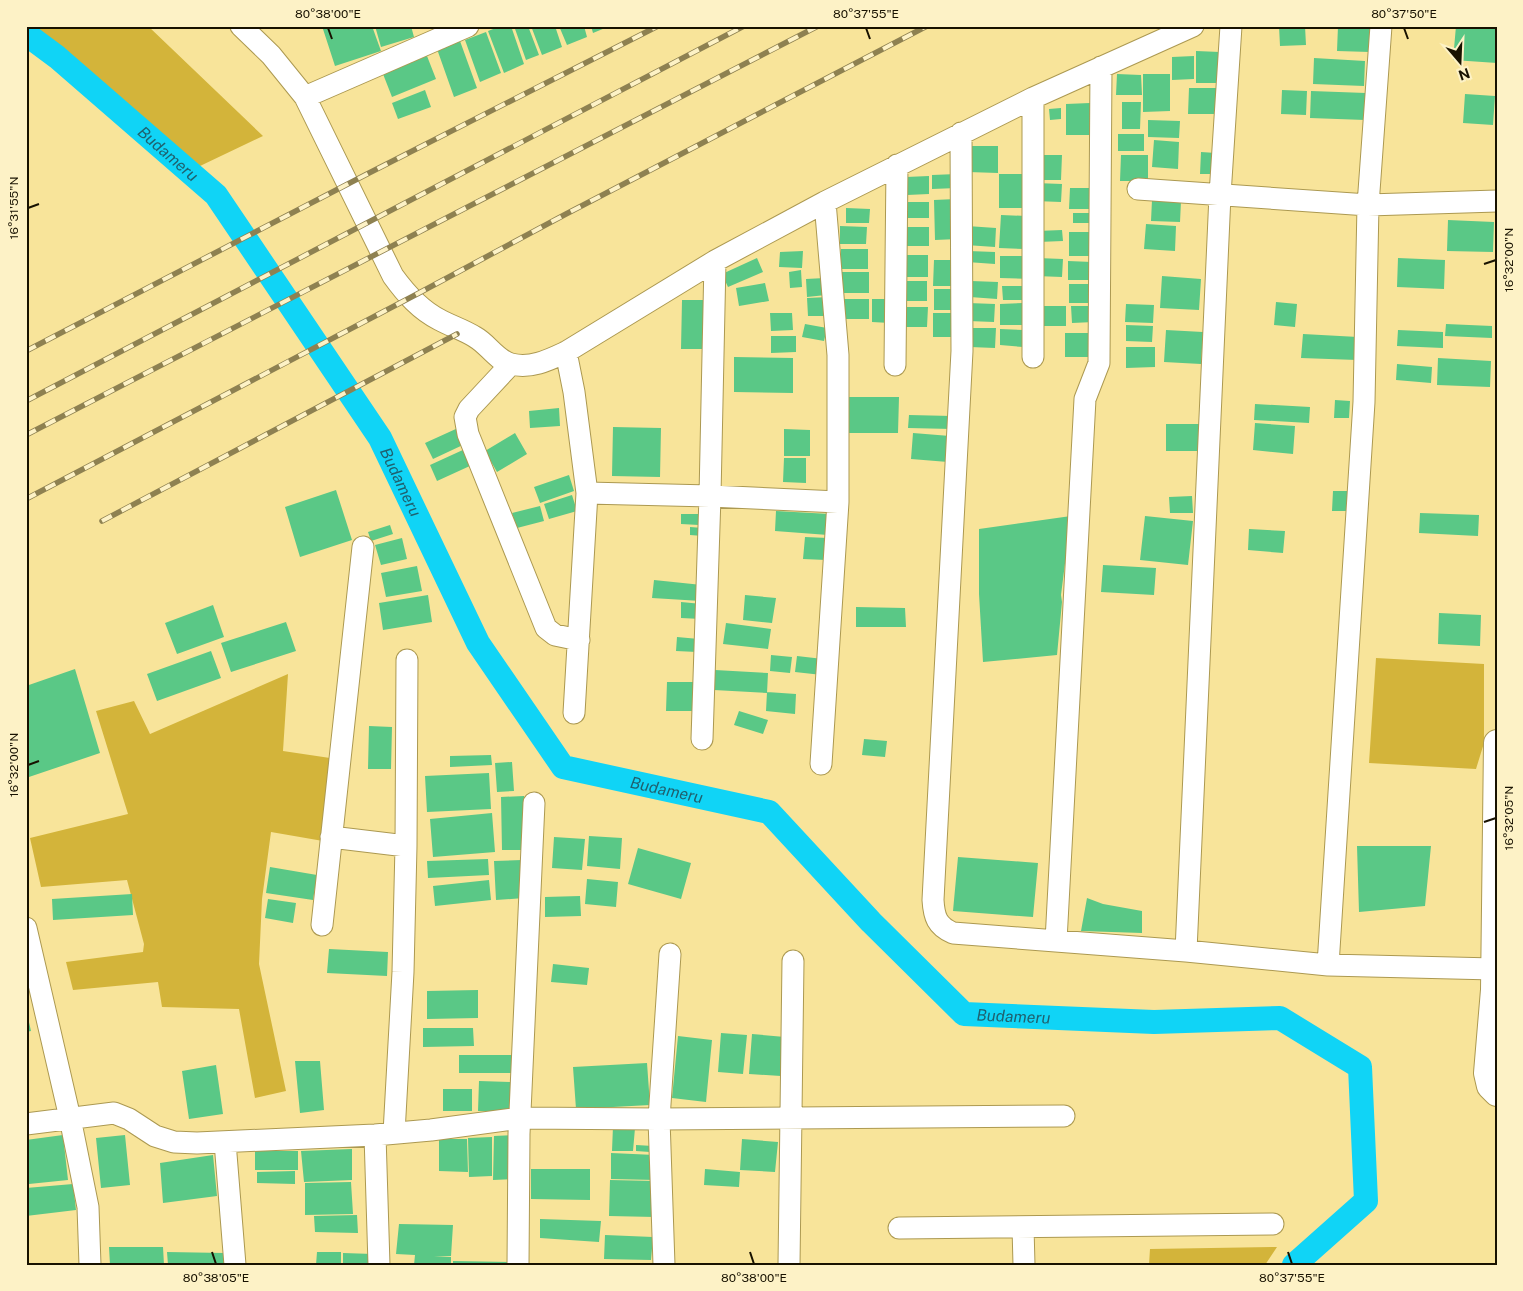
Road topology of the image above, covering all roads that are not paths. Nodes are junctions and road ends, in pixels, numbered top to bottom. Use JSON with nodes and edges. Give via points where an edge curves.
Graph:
{"nodes":[{"id":1,"x":241,"y":26,"type":"edge"},
{"id":2,"x":468,"y":26,"type":"edge"},
{"id":3,"x":1194,"y":26,"type":"edge"},
{"id":4,"x":1231,"y":26,"type":"edge"},
{"id":5,"x":1381,"y":26,"type":"edge"},
{"id":6,"x":1101,"y":67,"type":"junction"},
{"id":7,"x":305,"y":97,"type":"junction"},
{"id":8,"x":1033,"y":98,"type":"junction"},
{"id":9,"x":961,"y":133,"type":"junction"},
{"id":10,"x":897,"y":165,"type":"junction"},
{"id":11,"x":1138,"y":189,"type":"dead end"},
{"id":12,"x":1220,"y":195,"type":"junction"},
{"id":13,"x":1497,"y":201,"type":"edge"},
{"id":14,"x":825,"y":202,"type":"junction"},
{"id":15,"x":1368,"y":205,"type":"junction"},
{"id":16,"x":715,"y":261,"type":"junction"},
{"id":17,"x":566,"y":352,"type":"junction"},
{"id":18,"x":1034,"y":357,"type":"dead end"},
{"id":19,"x":511,"y":364,"type":"junction"},
{"id":20,"x":895,"y":365,"type":"dead end"},
{"id":21,"x":587,"y":493,"type":"junction"},
{"id":22,"x":710,"y":496,"type":"junction"},
{"id":23,"x":838,"y":502,"type":"junction"},
{"id":24,"x":363,"y":547,"type":"dead end"},
{"id":25,"x":579,"y":640,"type":"junction"},
{"id":26,"x":406,"y":660,"type":"dead end"},
{"id":27,"x":574,"y":713,"type":"dead end"},
{"id":28,"x":702,"y":739,"type":"dead end"},
{"id":29,"x":1497,"y":743,"type":"edge"},
{"id":30,"x":821,"y":764,"type":"dead end"},
{"id":31,"x":534,"y":803,"type":"dead end"},
{"id":32,"x":331,"y":837,"type":"junction"},
{"id":33,"x":406,"y":846,"type":"junction"},
{"id":34,"x":1496,"y":909,"type":"edge"},
{"id":35,"x":322,"y":926,"type":"dead end"},
{"id":36,"x":26,"y":928,"type":"edge"},
{"id":37,"x":1056,"y":940,"type":"junction"},
{"id":38,"x":1186,"y":951,"type":"junction"},
{"id":39,"x":670,"y":954,"type":"dead end"},
{"id":40,"x":793,"y":961,"type":"dead end"},
{"id":41,"x":1328,"y":965,"type":"junction"},
{"id":42,"x":1495,"y":983,"type":"edge"},
{"id":43,"x":1497,"y":1093,"type":"edge"},
{"id":44,"x":1064,"y":1116,"type":"dead end"},
{"id":45,"x":70,"y":1118,"type":"junction"},
{"id":46,"x":520,"y":1118,"type":"junction"},
{"id":47,"x":791,"y":1118,"type":"junction"},
{"id":48,"x":660,"y":1119,"type":"junction"},
{"id":49,"x":26,"y":1124,"type":"edge"},
{"id":50,"x":384,"y":1134,"type":"junction"},
{"id":51,"x":225,"y":1142,"type":"junction"},
{"id":52,"x":1274,"y":1224,"type":"dead end"},
{"id":53,"x":1023,"y":1227,"type":"junction"},
{"id":54,"x":899,"y":1228,"type":"dead end"},
{"id":55,"x":90,"y":1265,"type":"edge"},
{"id":56,"x":235,"y":1265,"type":"edge"},
{"id":57,"x":378,"y":1265,"type":"edge"},
{"id":58,"x":518,"y":1265,"type":"edge"},
{"id":59,"x":664,"y":1265,"type":"edge"},
{"id":60,"x":789,"y":1265,"type":"edge"},
{"id":61,"x":1024,"y":1265,"type":"edge"}],
"edges":[{"from":1,"to":7,"type":"street","via":[[271,55]]},
{"from":2,"to":7,"type":"street"},
{"from":3,"to":6,"type":"street"},
{"from":4,"to":12,"type":"street"},
{"from":5,"to":15,"type":"street"},
{"from":6,"to":8,"type":"street"},
{"from":6,"to":37,"type":"street","via":[[1099,363],[1085,399]]},
{"from":7,"to":19,"type":"street","via":[[393,276],[404,292],[431,315],[476,337]]},
{"from":8,"to":9,"type":"street"},
{"from":8,"to":18,"type":"street"},
{"from":9,"to":10,"type":"street"},
{"from":9,"to":37,"type":"street","via":[[962,351],[934,914],[944,929],[953,933]]},
{"from":10,"to":14,"type":"street"},
{"from":10,"to":20,"type":"street"},
{"from":11,"to":12,"type":"street"},
{"from":12,"to":15,"type":"street"},
{"from":12,"to":38,"type":"street"},
{"from":13,"to":15,"type":"street"},
{"from":14,"to":16,"type":"street"},
{"from":14,"to":23,"type":"street","via":[[838,355]]},
{"from":15,"to":41,"type":"street","via":[[1364,402]]},
{"from":16,"to":17,"type":"street"},
{"from":16,"to":22,"type":"street"},
{"from":17,"to":19,"type":"street","via":[[527,366]]},
{"from":17,"to":21,"type":"street"},
{"from":19,"to":25,"type":"street","via":[[469,409],[465,417],[468,434],[546,628],[555,635]]},
{"from":21,"to":22,"type":"street"},
{"from":21,"to":25,"type":"street"},
{"from":22,"to":23,"type":"street"},
{"from":22,"to":28,"type":"street"},
{"from":23,"to":30,"type":"street"},
{"from":24,"to":32,"type":"street"},
{"from":25,"to":27,"type":"street"},
{"from":26,"to":33,"type":"street"},
{"from":29,"to":34,"type":"street"},
{"from":31,"to":46,"type":"street"},
{"from":32,"to":33,"type":"street"},
{"from":32,"to":35,"type":"street"},
{"from":33,"to":50,"type":"street","via":[[403,972]]},
{"from":34,"to":42,"type":"street"},
{"from":36,"to":45,"type":"street"},
{"from":37,"to":38,"type":"street"},
{"from":38,"to":41,"type":"street"},
{"from":39,"to":48,"type":"street"},
{"from":40,"to":47,"type":"street"},
{"from":41,"to":42,"type":"street"},
{"from":42,"to":43,"type":"street","via":[[1487,1073],[1490,1086]]},
{"from":44,"to":47,"type":"street"},
{"from":45,"to":49,"type":"street"},
{"from":45,"to":51,"type":"street","via":[[114,1113],[155,1136],[174,1142]]},
{"from":45,"to":55,"type":"street","via":[[88,1207]]},
{"from":46,"to":48,"type":"street"},
{"from":46,"to":50,"type":"street"},
{"from":46,"to":58,"type":"street"},
{"from":47,"to":48,"type":"street"},
{"from":47,"to":60,"type":"street"},
{"from":48,"to":59,"type":"street"},
{"from":50,"to":51,"type":"street"},
{"from":50,"to":57,"type":"street"},
{"from":51,"to":56,"type":"street"},
{"from":52,"to":53,"type":"street"},
{"from":53,"to":54,"type":"street"},
{"from":53,"to":61,"type":"street"}]}
